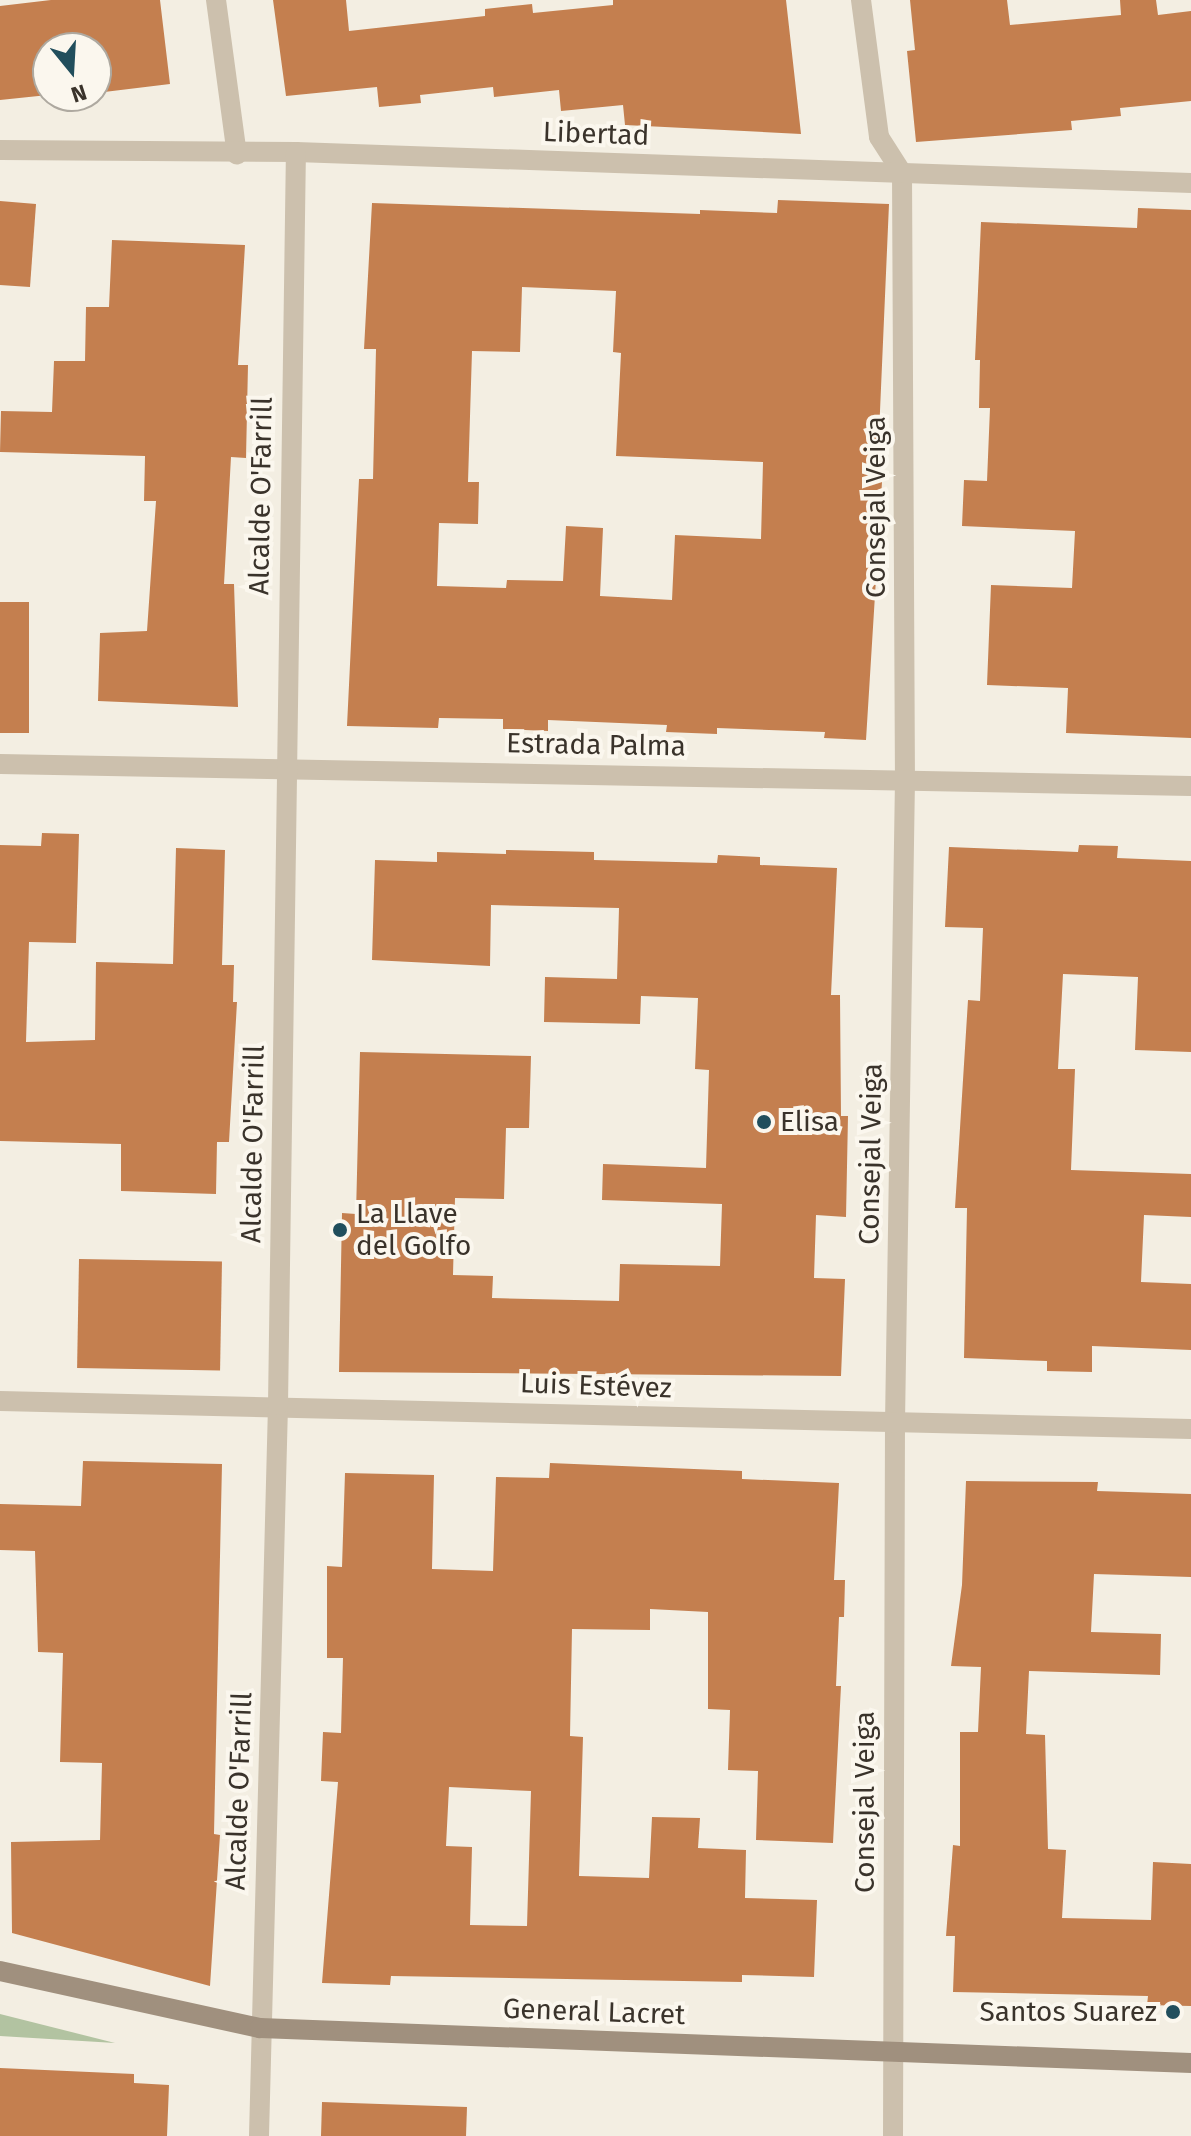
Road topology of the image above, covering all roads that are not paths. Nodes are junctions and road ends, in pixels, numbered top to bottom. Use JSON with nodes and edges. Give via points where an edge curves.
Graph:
{"nodes":[{"id":1,"x":216,"y":0,"type":"edge"},
{"id":2,"x":861,"y":0,"type":"edge"},
{"id":3,"x":0,"y":150,"type":"edge"},
{"id":4,"x":296,"y":152,"type":"junction"},
{"id":5,"x":237,"y":155,"type":"junction"},
{"id":6,"x":902,"y":173,"type":"junction"},
{"id":7,"x":1191,"y":183,"type":"edge"},
{"id":8,"x":0,"y":764,"type":"edge"},
{"id":9,"x":284,"y":766,"type":"junction"},
{"id":10,"x":905,"y":779,"type":"junction"},
{"id":11,"x":1191,"y":786,"type":"edge"},
{"id":12,"x":0,"y":1401,"type":"edge"},
{"id":13,"x":278,"y":1405,"type":"junction"},
{"id":14,"x":895,"y":1423,"type":"junction"},
{"id":15,"x":1191,"y":1429,"type":"edge"},
{"id":16,"x":0,"y":1971,"type":"edge"},
{"id":17,"x":260,"y":2028,"type":"junction"},
{"id":18,"x":892,"y":2052,"type":"junction"},
{"id":19,"x":1191,"y":2063,"type":"edge"},
{"id":20,"x":259,"y":2136,"type":"edge"},
{"id":21,"x":893,"y":2136,"type":"edge"}],
"edges":[{"from":1,"to":5,"type":"street"},
{"from":2,"to":6,"type":"street","via":[[879,137]]},
{"from":3,"to":5,"type":"street","name":"Libertad"},
{"from":4,"to":5,"type":"street","name":"Libertad"},
{"from":4,"to":6,"type":"street","name":"Libertad"},
{"from":4,"to":9,"type":"street","name":"Alcalde O'Farrill"},
{"from":6,"to":7,"type":"street","name":"Libertad"},
{"from":6,"to":10,"type":"street","name":"Consejal Veiga"},
{"from":8,"to":9,"type":"street","name":"Estrada Palma"},
{"from":9,"to":10,"type":"street","name":"Estrada Palma"},
{"from":9,"to":13,"type":"street","name":"Alcalde O'Farrill"},
{"from":10,"to":11,"type":"street","name":"Estrada Palma"},
{"from":10,"to":14,"type":"street","name":"Consejal Veiga"},
{"from":12,"to":13,"type":"street","name":"Luis Estévez"},
{"from":13,"to":14,"type":"street","name":"Luis Estévez"},
{"from":13,"to":17,"type":"street","name":"Alcalde O'Farrill"},
{"from":14,"to":15,"type":"street","name":"Luis Estévez"},
{"from":14,"to":18,"type":"street","name":"Consejal Veiga"},
{"from":16,"to":17,"type":"main road","name":"General Lacret"},
{"from":17,"to":18,"type":"main road","name":"General Lacret"},
{"from":17,"to":20,"type":"street","name":"Alcalde O'Farrill"},
{"from":18,"to":19,"type":"main road","name":"General Lacret"},
{"from":18,"to":21,"type":"street","name":"Consejal Veiga"}]}
